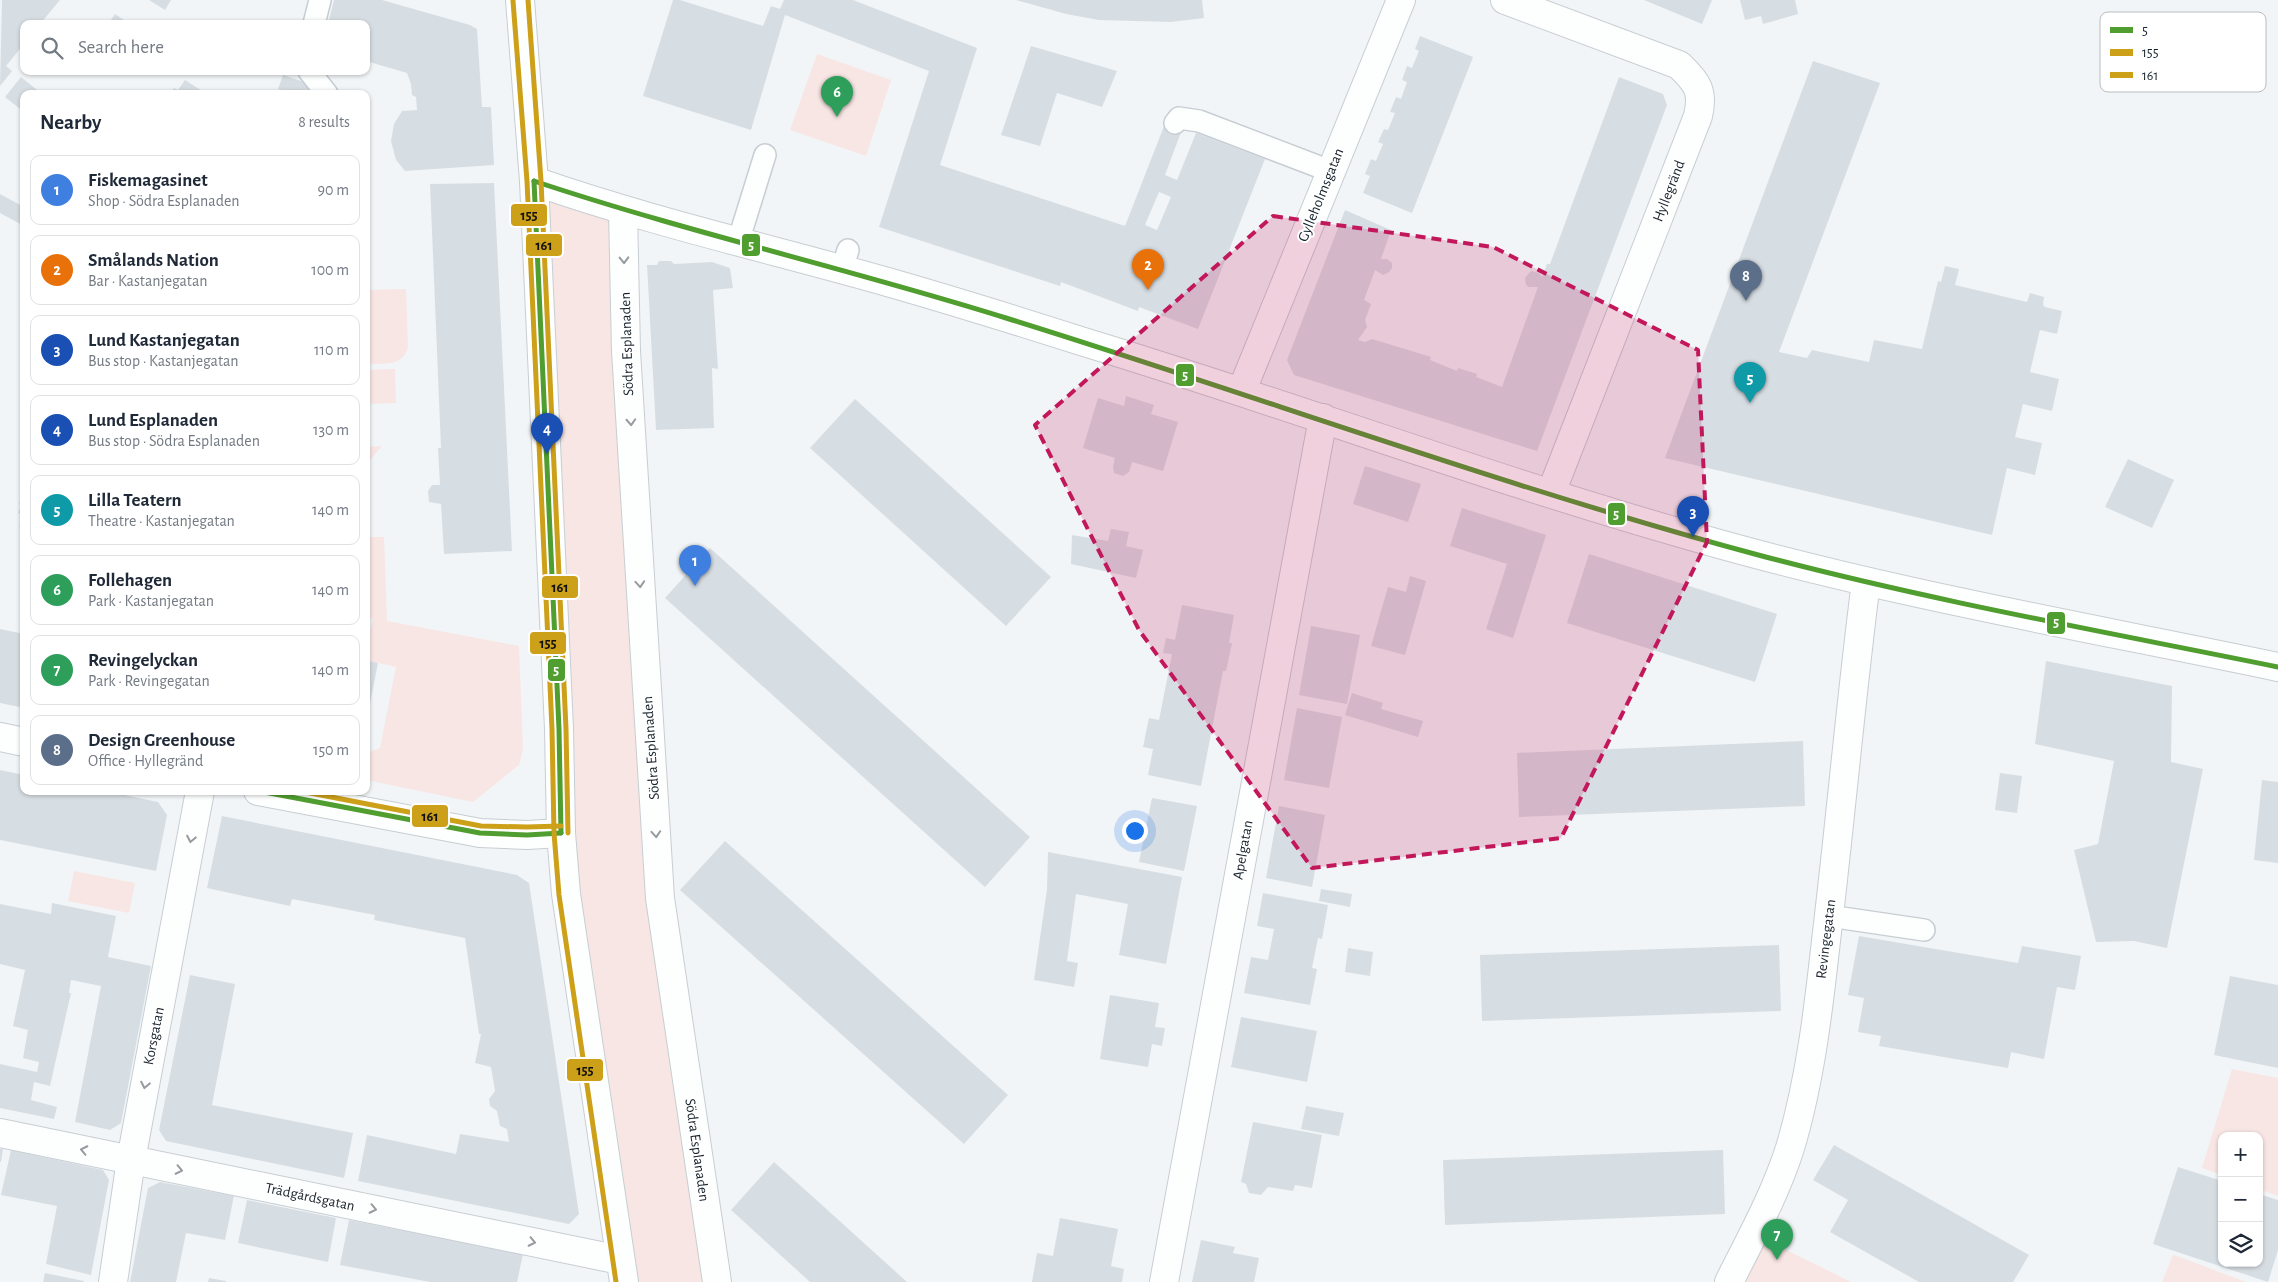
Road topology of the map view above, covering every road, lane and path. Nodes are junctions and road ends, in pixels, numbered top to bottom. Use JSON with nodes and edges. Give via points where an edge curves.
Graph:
{"nodes":[{"id":1,"x":320,"y":0,"type":"edge"},
{"id":2,"x":518,"y":0,"type":"edge"},
{"id":3,"x":1401,"y":0,"type":"edge"},
{"id":4,"x":1505,"y":0,"type":"edge"},
{"id":5,"x":315,"y":20,"type":"edge"},
{"id":6,"x":312,"y":75,"type":"edge"},
{"id":7,"x":324,"y":90,"type":"edge"},
{"id":8,"x":1174,"y":123,"type":"dead end"},
{"id":9,"x":765,"y":155,"type":"dead end"},
{"id":10,"x":1330,"y":171,"type":"junction"},
{"id":11,"x":534,"y":181,"type":"junction"},
{"id":12,"x":623,"y":211,"type":"junction"},
{"id":13,"x":738,"y":242,"type":"junction"},
{"id":14,"x":1242,"y":390,"type":"junction"},
{"id":15,"x":1323,"y":418,"type":"junction"},
{"id":16,"x":1551,"y":493,"type":"junction"},
{"id":17,"x":1866,"y":582,"type":"junction"},
{"id":18,"x":2278,"y":667,"type":"edge"},
{"id":19,"x":0,"y":737,"type":"edge"},
{"id":20,"x":20,"y":741,"type":"edge"},
{"id":21,"x":199,"y":795,"type":"edge"},
{"id":22,"x":279,"y":795,"type":"edge"},
{"id":23,"x":561,"y":833,"type":"junction"},
{"id":24,"x":1829,"y":916,"type":"junction"},
{"id":25,"x":1924,"y":930,"type":"dead end"},
{"id":26,"x":0,"y":1133,"type":"edge"},
{"id":27,"x":131,"y":1160,"type":"junction"},
{"id":28,"x":622,"y":1271,"type":"edge"},
{"id":29,"x":113,"y":1282,"type":"edge"},
{"id":30,"x":717,"y":1282,"type":"edge"},
{"id":31,"x":1164,"y":1282,"type":"edge"},
{"id":32,"x":1729,"y":1282,"type":"edge"}],
"edges":[{"from":1,"to":5,"type":"lane"},
{"from":2,"to":11,"type":"street"},
{"from":3,"to":10,"type":"street","name":"Gylleholmsgatan"},
{"from":4,"to":16,"type":"street","name":"Hyllegränd","via":[[1679,65],[1693,79],[1700,93],[1698,116]]},
{"from":6,"to":7,"type":"lane"},
{"from":8,"to":10,"type":"lane","via":[[1179,118],[1199,121]]},
{"from":9,"to":13,"type":"lane"},
{"from":10,"to":14,"type":"street","name":"Gylleholmsgatan"},
{"from":11,"to":12,"type":"street"},
{"from":11,"to":23,"type":"street","via":[[559,719]]},
{"from":12,"to":13,"type":"street"},
{"from":12,"to":30,"type":"street","name":"Södra Esplanaden","one_way":true,"via":[[627,361],[660,898]]},
{"from":13,"to":14,"type":"street","via":[[845,260]]},
{"from":14,"to":15,"type":"street"},
{"from":15,"to":16,"type":"street"},
{"from":15,"to":31,"type":"street","name":"Apelgatan"},
{"from":16,"to":17,"type":"street","via":[[1693,537]]},
{"from":17,"to":18,"type":"street"},
{"from":17,"to":24,"type":"street","name":"Revingegatan"},
{"from":19,"to":20,"type":"street"},
{"from":21,"to":27,"type":"street","name":"Korsgatan","one_way":true},
{"from":22,"to":23,"type":"street","via":[[480,833],[526,836]]},
{"from":23,"to":28,"type":"street","via":[[566,894]]},
{"from":24,"to":25,"type":"lane"},
{"from":24,"to":32,"type":"street","name":"Revingegatan","via":[[1808,1076],[1790,1148],[1766,1209]]},
{"from":27,"to":26,"type":"street","name":"Trädgårdsgatan","one_way":true},
{"from":27,"to":28,"type":"street","name":"Trädgårdsgatan","one_way":true},
{"from":27,"to":29,"type":"street","name":"Korsgatan"}]}
